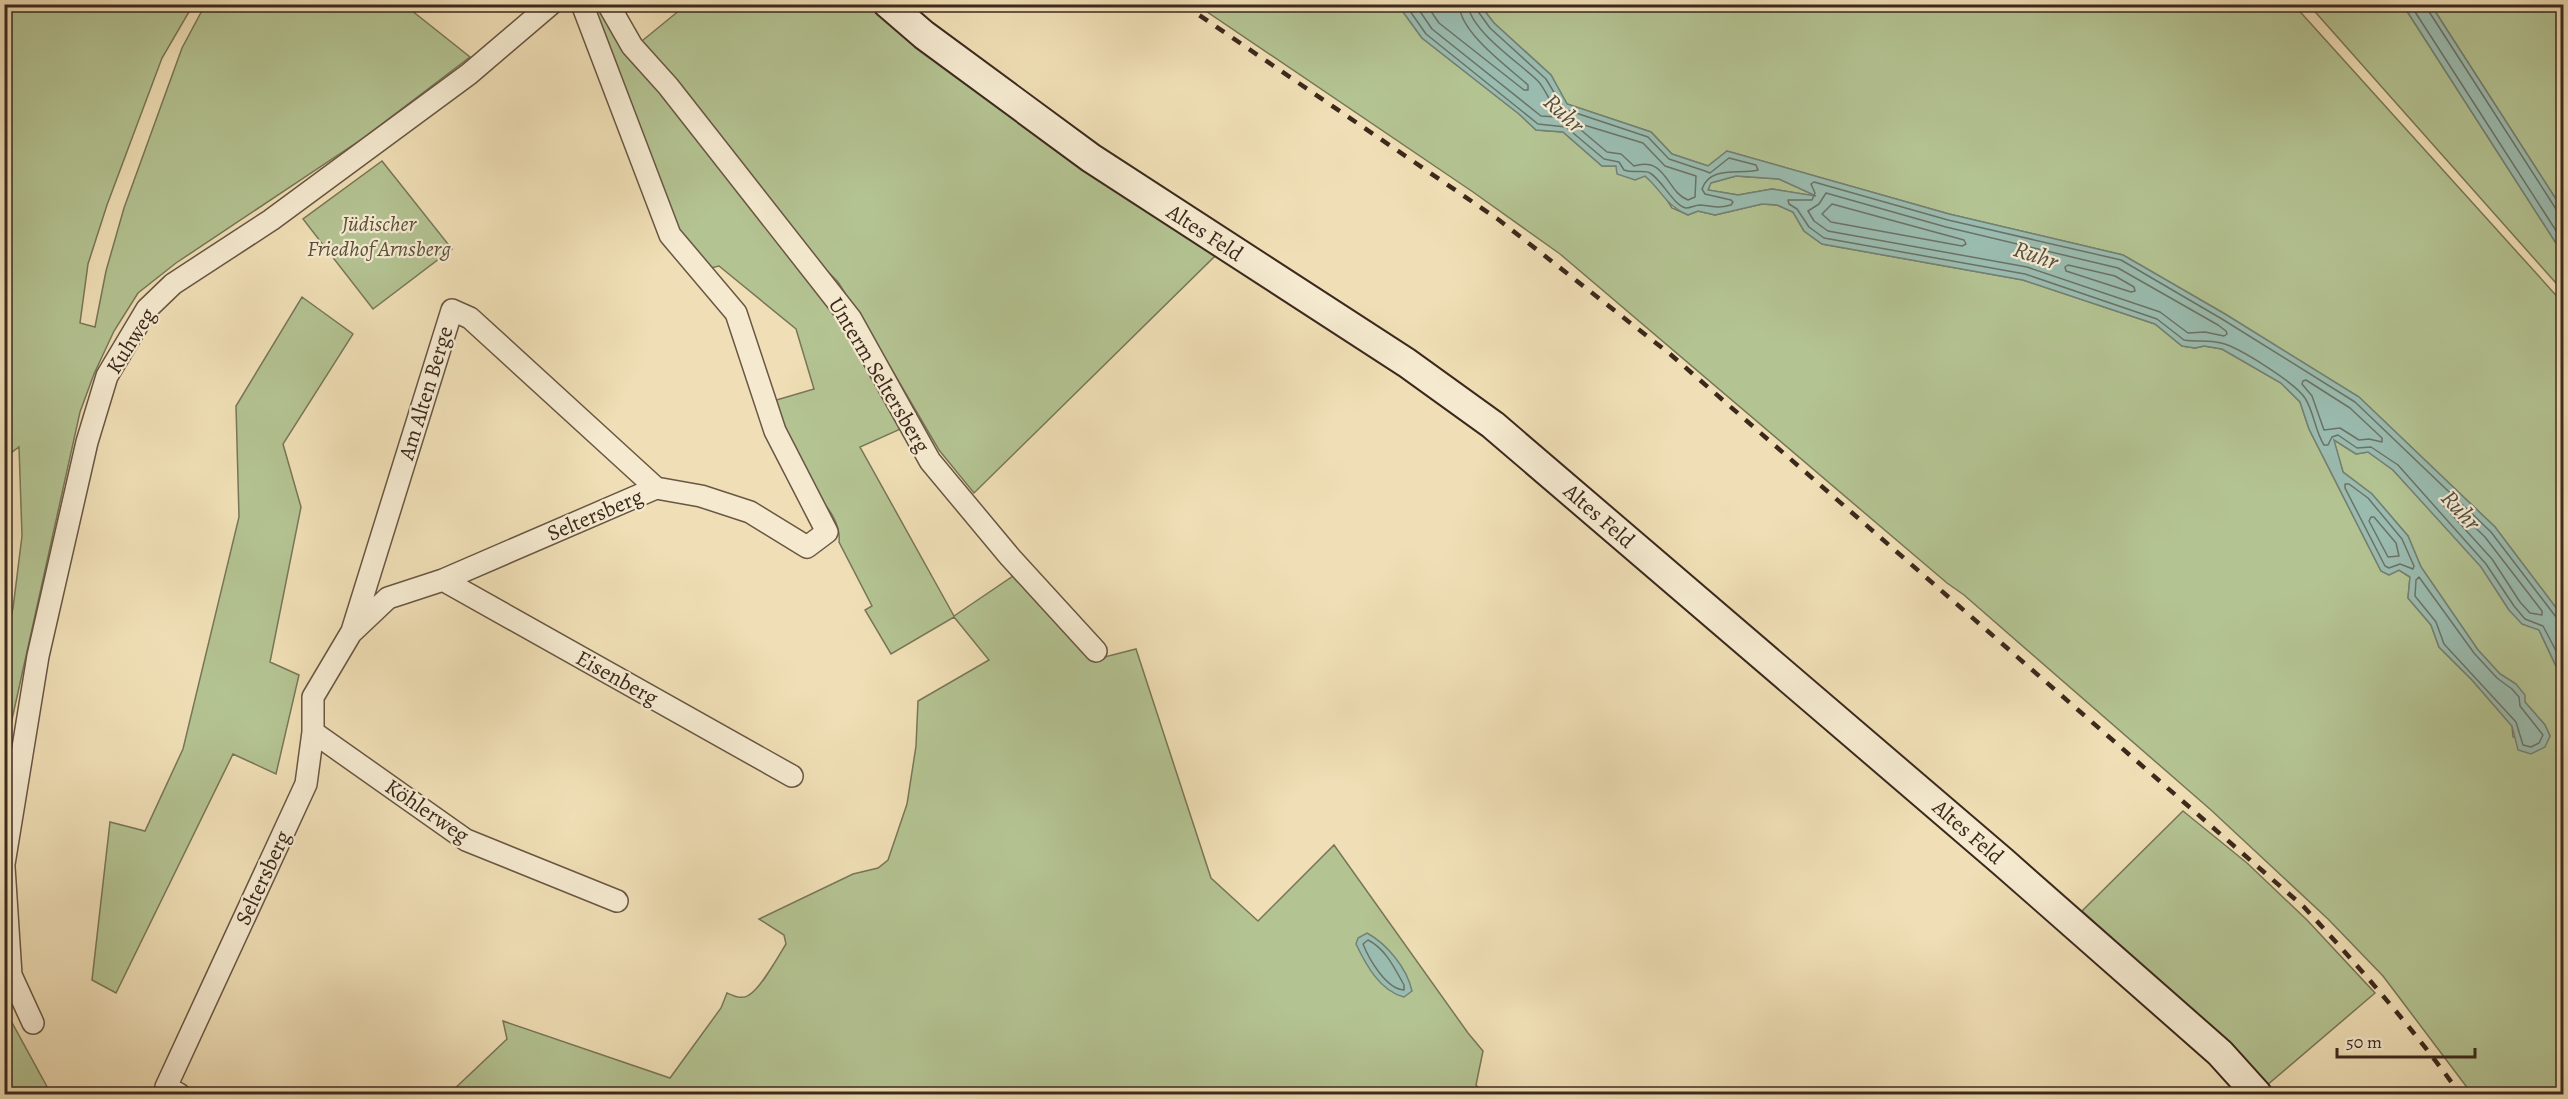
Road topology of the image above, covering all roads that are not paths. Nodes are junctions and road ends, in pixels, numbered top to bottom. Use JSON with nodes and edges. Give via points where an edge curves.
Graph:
{"nodes":[{"id":1,"x":551,"y":4,"type":"edge"},
{"id":2,"x":582,"y":4,"type":"edge"},
{"id":3,"x":608,"y":4,"type":"edge"},
{"id":4,"x":888,"y":4,"type":"edge"},
{"id":5,"x":656,"y":488,"type":"junction"},
{"id":6,"x":442,"y":580,"type":"junction"},
{"id":7,"x":351,"y":633,"type":"junction"},
{"id":8,"x":1096,"y":651,"type":"dead end"},
{"id":9,"x":313,"y":732,"type":"junction"},
{"id":10,"x":792,"y":776,"type":"dead end"},
{"id":11,"x":4,"y":866,"type":"edge"},
{"id":12,"x":617,"y":901,"type":"dead end"},
{"id":13,"x":33,"y":1023,"type":"dead end"},
{"id":14,"x":172,"y":1091,"type":"edge"},
{"id":15,"x":2257,"y":1095,"type":"edge"}],
"edges":[{"from":1,"to":11,"type":"street","name":"Kuhweg","via":[[469,75],[271,220],[173,284],[147,309],[107,376],[87,442],[38,656]]},
{"from":2,"to":5,"type":"street","name":"Seltersberg","via":[[670,235],[736,313],[775,430],[827,532],[807,547],[750,512],[701,496]]},
{"from":3,"to":8,"type":"street","name":"Unterm Seltersberg","via":[[632,46],[668,86],[851,319],[930,460],[1010,557]]},
{"from":4,"to":15,"type":"main road","name":"Altes Feld","via":[[1091,158],[1407,363],[1493,425],[2003,862],[2220,1053]]},
{"from":5,"to":6,"type":"street","name":"Seltersberg"},
{"from":5,"to":7,"type":"street","name":"Am Alten Berge","via":[[470,318],[452,310]]},
{"from":6,"to":7,"type":"street","name":"Seltersberg","via":[[388,598]]},
{"from":6,"to":10,"type":"street","name":"Eisenberg"},
{"from":7,"to":9,"type":"street","name":"Seltersberg","via":[[313,697]]},
{"from":9,"to":12,"type":"street","name":"Köhlerweg","via":[[466,840]]},
{"from":9,"to":14,"type":"street","name":"Seltersberg","via":[[306,784]]},
{"from":11,"to":13,"type":"street","name":"Kuhweg","via":[[11,975]]}]}
